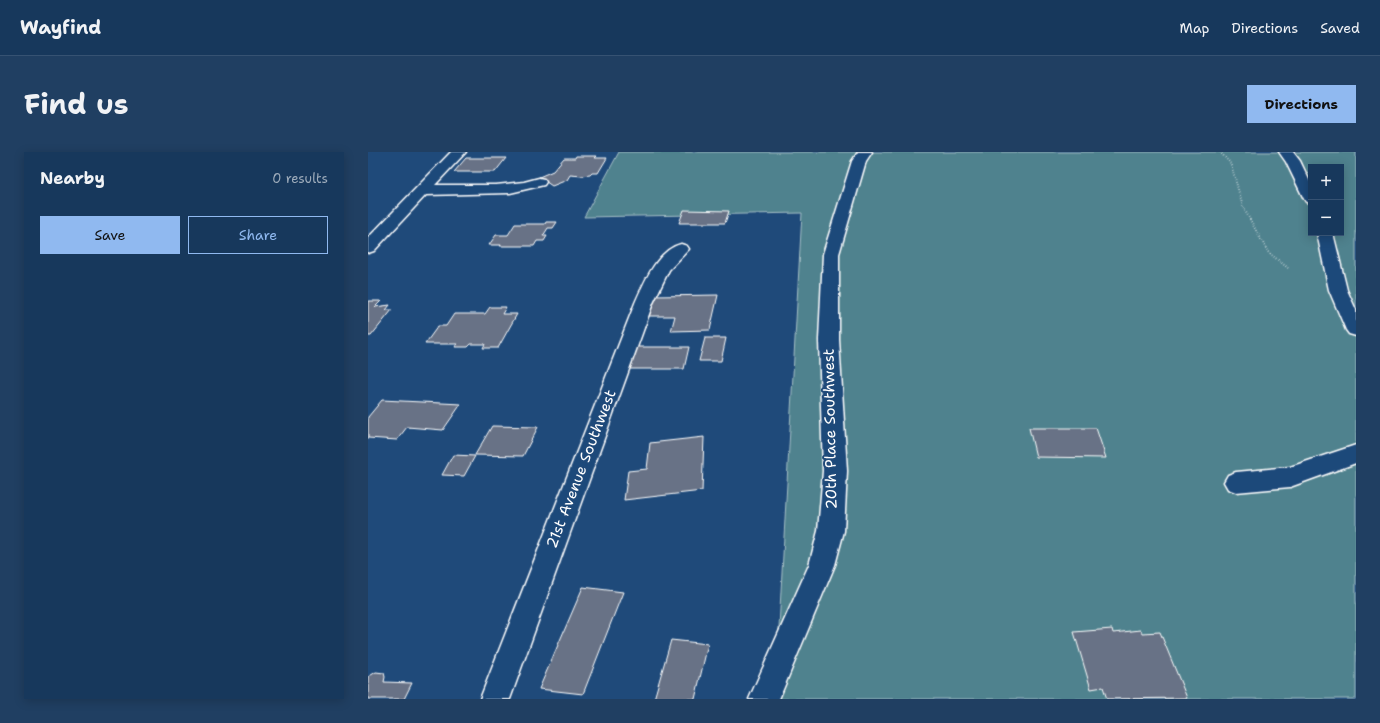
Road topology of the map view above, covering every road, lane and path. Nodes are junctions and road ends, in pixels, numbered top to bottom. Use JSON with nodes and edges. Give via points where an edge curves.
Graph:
{"nodes":[{"id":1,"x":458,"y":152,"type":"edge"},
{"id":2,"x":866,"y":152,"type":"edge"},
{"id":3,"x":1220,"y":152,"type":"edge"},
{"id":4,"x":1286,"y":152,"type":"edge"},
{"id":5,"x":539,"y":182,"type":"dead end"},
{"id":6,"x":422,"y":191,"type":"junction"},
{"id":7,"x":1308,"y":193,"type":"edge"},
{"id":8,"x":374,"y":234,"type":"edge"},
{"id":9,"x":1327,"y":236,"type":"edge"},
{"id":10,"x":368,"y":248,"type":"edge"},
{"id":11,"x":681,"y":249,"type":"dead end"},
{"id":12,"x":1288,"y":268,"type":"dead end"},
{"id":13,"x":1356,"y":330,"type":"edge"},
{"id":14,"x":1356,"y":454,"type":"edge"},
{"id":15,"x":1236,"y":482,"type":"dead end"},
{"id":16,"x":495,"y":699,"type":"edge"},
{"id":17,"x":764,"y":699,"type":"edge"}],
"edges":[{"from":1,"to":6,"type":"street"},
{"from":2,"to":17,"type":"street","name":"20th Place Southwest","via":[[859,161],[831,254],[829,340],[835,471],[832,531],[822,565]]},
{"from":3,"to":12,"type":"path","via":[[1231,164],[1243,207],[1268,252]]},
{"from":4,"to":7,"type":"street"},
{"from":5,"to":6,"type":"street","via":[[508,189]]},
{"from":6,"to":8,"type":"street"},
{"from":8,"to":10,"type":"street"},
{"from":9,"to":13,"type":"street","via":[[1338,290]]},
{"from":11,"to":16,"type":"street","name":"21st Avenue Southwest","via":[[662,266],[644,303]]},
{"from":14,"to":15,"type":"street","via":[[1290,477]]}]}
